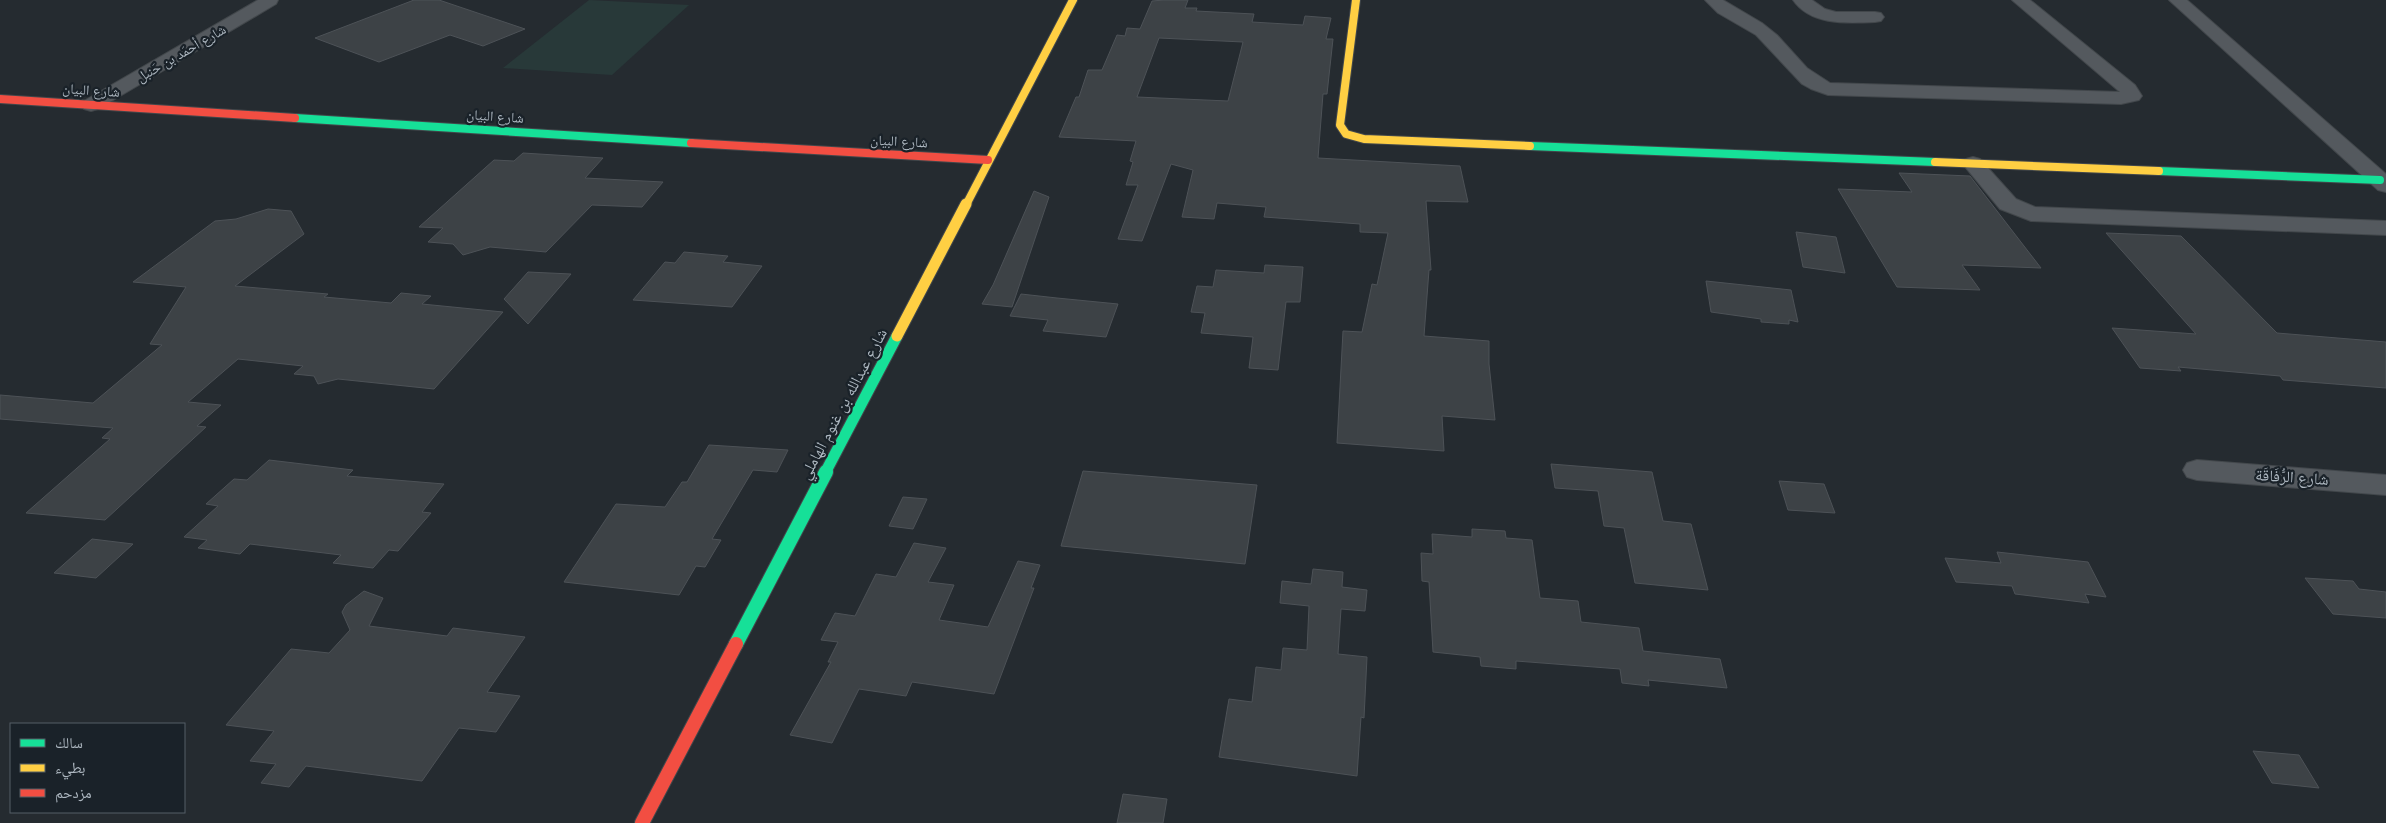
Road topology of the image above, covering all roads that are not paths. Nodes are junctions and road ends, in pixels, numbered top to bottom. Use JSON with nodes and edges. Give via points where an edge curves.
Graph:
{"nodes":[{"id":1,"x":270,"y":0,"type":"edge"},
{"id":2,"x":1073,"y":0,"type":"edge"},
{"id":3,"x":1356,"y":0,"type":"edge"},
{"id":4,"x":1713,"y":0,"type":"edge"},
{"id":5,"x":1801,"y":0,"type":"edge"},
{"id":6,"x":2020,"y":0,"type":"edge"},
{"id":7,"x":2177,"y":0,"type":"edge"},
{"id":8,"x":1875,"y":17,"type":"dead end"},
{"id":9,"x":0,"y":99,"type":"edge"},
{"id":10,"x":91,"y":105,"type":"junction"},
{"id":11,"x":988,"y":160,"type":"junction"},
{"id":12,"x":1973,"y":163,"type":"junction"},
{"id":13,"x":2383,"y":183,"type":"edge"},
{"id":14,"x":2386,"y":228,"type":"edge"},
{"id":15,"x":2198,"y":470,"type":"dead end"},
{"id":16,"x":2386,"y":485,"type":"edge"},
{"id":17,"x":642,"y":823,"type":"edge"}],
"edges":[{"from":1,"to":10,"type":"street","name":"شارع أحمَد بن حَنبل"},
{"from":2,"to":11,"type":"street","name":"شارع عبدالله بن غنوم الهاملي"},
{"from":3,"to":12,"type":"street","via":[[1340,125],[1354,137]]},
{"from":4,"to":6,"type":"street","via":[[1765,32],[1812,84],[1828,89],[2132,96],[2128,89]]},
{"from":5,"to":8,"type":"street","via":[[1814,12],[1826,16]]},
{"from":7,"to":13,"type":"street"},
{"from":9,"to":10,"type":"street","name":"شارع البيان"},
{"from":10,"to":11,"type":"street","name":"شارع البيان"},
{"from":11,"to":17,"type":"street","name":"شارع عبدالله بن غنوم الهاملي"},
{"from":12,"to":13,"type":"street"},
{"from":12,"to":14,"type":"street","via":[[2008,204],[2031,214]]},
{"from":15,"to":16,"type":"street","name":"شارع الرُّفَاقَة"}]}
